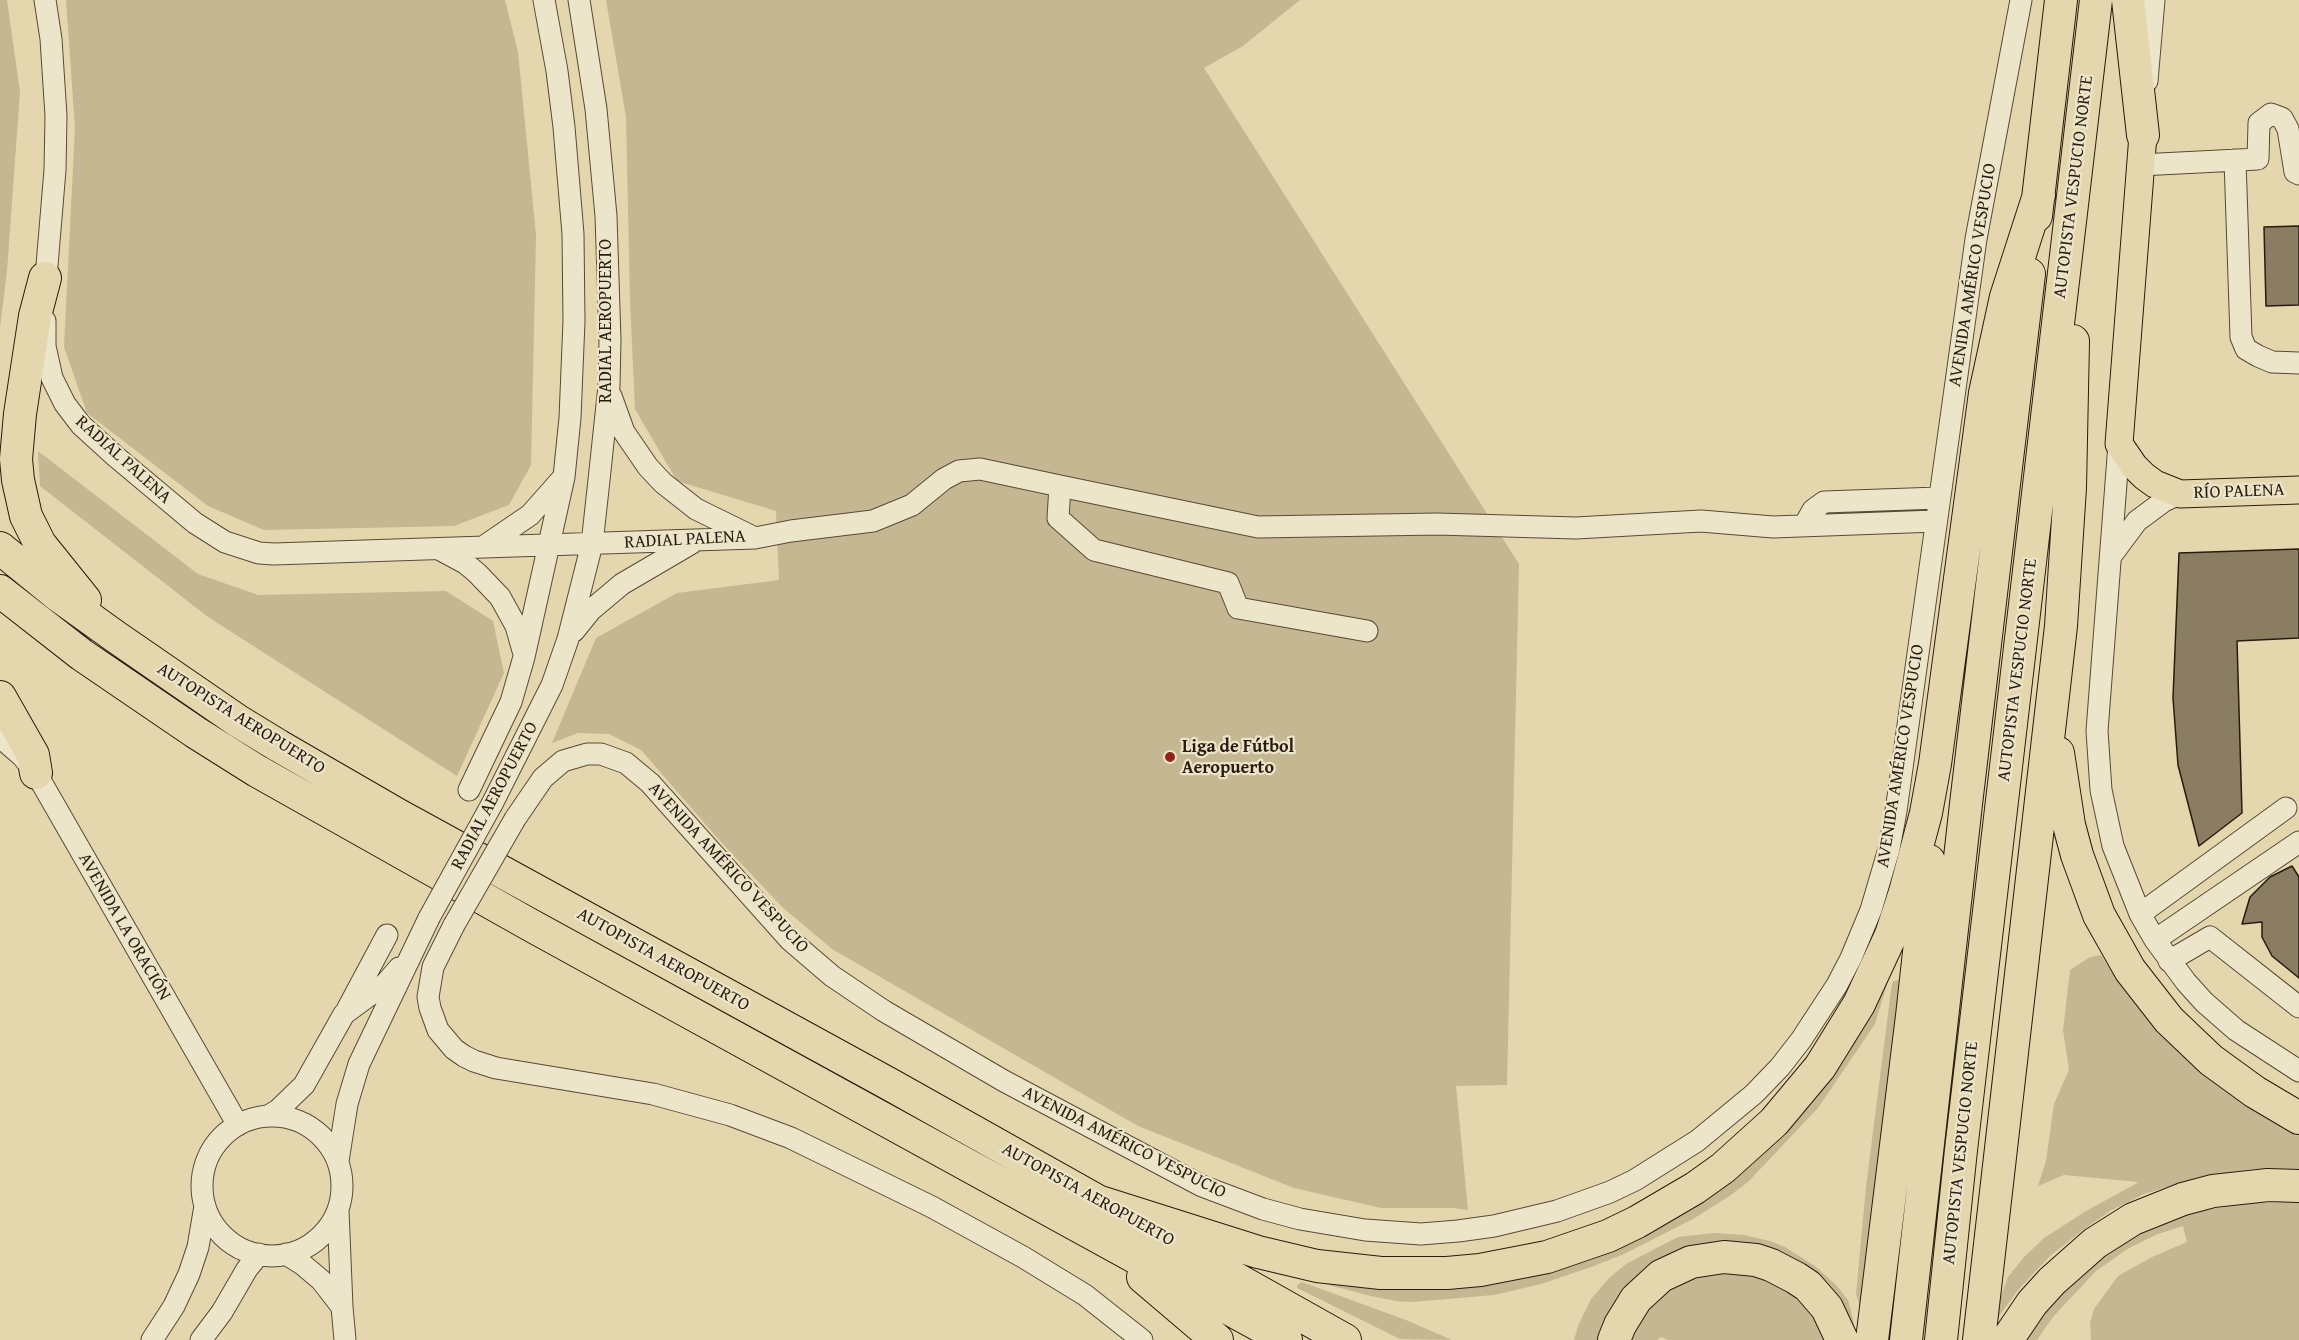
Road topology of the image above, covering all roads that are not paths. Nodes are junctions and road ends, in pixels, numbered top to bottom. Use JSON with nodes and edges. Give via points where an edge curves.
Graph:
{"nodes":[{"id":1,"x":45,"y":0,"type":"edge"},
{"id":2,"x":544,"y":0,"type":"edge"},
{"id":3,"x":579,"y":0,"type":"edge"},
{"id":4,"x":2021,"y":0,"type":"edge"},
{"id":5,"x":2061,"y":0,"type":"edge"},
{"id":6,"x":2096,"y":0,"type":"edge"},
{"id":7,"x":2128,"y":0,"type":"edge"},
{"id":8,"x":2154,"y":0,"type":"edge"},
{"id":9,"x":2141,"y":150,"type":"junction"},
{"id":10,"x":2235,"y":160,"type":"junction"},
{"id":11,"x":2299,"y":174,"type":"edge"},
{"id":12,"x":2039,"y":195,"type":"junction"},
{"id":13,"x":2068,"y":237,"type":"junction"},
{"id":14,"x":45,"y":278,"type":"junction"},
{"id":15,"x":2299,"y":363,"type":"edge"},
{"id":16,"x":609,"y":386,"type":"junction"},
{"id":17,"x":2119,"y":444,"type":"junction"},
{"id":18,"x":564,"y":477,"type":"junction"},
{"id":19,"x":1060,"y":486,"type":"junction"},
{"id":20,"x":2299,"y":490,"type":"edge"},
{"id":21,"x":2180,"y":494,"type":"junction"},
{"id":22,"x":1938,"y":498,"type":"junction"},
{"id":23,"x":1936,"y":521,"type":"junction"},
{"id":24,"x":1804,"y":526,"type":"junction"},
{"id":25,"x":755,"y":538,"type":"junction"},
{"id":26,"x":695,"y":542,"type":"junction"},
{"id":27,"x":592,"y":544,"type":"junction"},
{"id":28,"x":548,"y":545,"type":"junction"},
{"id":29,"x":483,"y":547,"type":"junction"},
{"id":30,"x":0,"y":548,"type":"edge"},
{"id":31,"x":438,"y":549,"type":"junction"},
{"id":32,"x":2110,"y":557,"type":"junction"},
{"id":33,"x":0,"y":591,"type":"edge"},
{"id":34,"x":1367,"y":631,"type":"dead end"},
{"id":35,"x":116,"y":638,"type":"junction"},
{"id":36,"x":568,"y":639,"type":"junction"},
{"id":37,"x":524,"y":657,"type":"junction"},
{"id":38,"x":2053,"y":688,"type":"junction"},
{"id":39,"x":0,"y":697,"type":"edge"},
{"id":40,"x":0,"y":737,"type":"edge"},
{"id":41,"x":1935,"y":764,"type":"junction"},
{"id":42,"x":36,"y":773,"type":"junction"},
{"id":43,"x":469,"y":790,"type":"dead end"},
{"id":44,"x":2286,"y":808,"type":"dead end"},
{"id":45,"x":2299,"y":842,"type":"edge"},
{"id":46,"x":2193,"y":913,"type":"junction"},
{"id":47,"x":2140,"y":914,"type":"junction"},
{"id":48,"x":387,"y":935,"type":"dead end"},
{"id":49,"x":2210,"y":937,"type":"junction"},
{"id":50,"x":2155,"y":940,"type":"junction"},
{"id":51,"x":414,"y":948,"type":"junction"},
{"id":52,"x":2169,"y":961,"type":"junction"},
{"id":53,"x":2299,"y":1007,"type":"edge"},
{"id":54,"x":345,"y":1014,"type":"junction"},
{"id":55,"x":2299,"y":1071,"type":"edge"},
{"id":56,"x":268,"y":1116,"type":"junction"},
{"id":57,"x":2299,"y":1118,"type":"edge"},
{"id":58,"x":238,"y":1125,"type":"junction"},
{"id":59,"x":338,"y":1161,"type":"junction"},
{"id":60,"x":2299,"y":1186,"type":"edge"},
{"id":61,"x":1100,"y":1202,"type":"junction"},
{"id":62,"x":205,"y":1206,"type":"junction"},
{"id":63,"x":338,"y":1209,"type":"junction"},
{"id":64,"x":1081,"y":1227,"type":"junction"},
{"id":65,"x":259,"y":1254,"type":"junction"},
{"id":66,"x":286,"y":1254,"type":"junction"},
{"id":67,"x":342,"y":1307,"type":"junction"},
{"id":68,"x":152,"y":1340,"type":"edge"},
{"id":69,"x":201,"y":1340,"type":"edge"},
{"id":70,"x":345,"y":1340,"type":"edge"},
{"id":71,"x":1142,"y":1340,"type":"edge"},
{"id":72,"x":1217,"y":1340,"type":"edge"},
{"id":73,"x":1287,"y":1340,"type":"edge"},
{"id":74,"x":1345,"y":1340,"type":"edge"},
{"id":75,"x":1614,"y":1340,"type":"edge"},
{"id":76,"x":1842,"y":1340,"type":"edge"},
{"id":77,"x":1872,"y":1340,"type":"edge"},
{"id":78,"x":1906,"y":1340,"type":"edge"},
{"id":79,"x":1941,"y":1340,"type":"edge"},
{"id":80,"x":1979,"y":1340,"type":"edge"},
{"id":81,"x":2007,"y":1340,"type":"edge"}],
"edges":[{"from":1,"to":14,"type":"street","name":"RADIAL PALENA","via":[[56,135]]},
{"from":2,"to":18,"type":"street","name":"RADIAL AEROPUERTO","via":[[564,127],[573,234],[573,344]]},
{"from":3,"to":16,"type":"street","name":"RADIAL AEROPUERTO","via":[[602,163]]},
{"from":4,"to":22,"type":"street","name":"AVENIDA AMÉRICO VESPUCIO","via":[[1976,239]]},
{"from":5,"to":12,"type":"highway","name":"AUTOPISTA VESPUCIO NORTE"},
{"from":6,"to":13,"type":"highway","name":"AUTOPISTA VESPUCIO NORTE"},
{"from":7,"to":9,"type":"highway"},
{"from":8,"to":9,"type":"street"},
{"from":9,"to":10,"type":"street"},
{"from":9,"to":17,"type":"main road"},
{"from":10,"to":11,"type":"street","via":[[2258,159],[2259,123],[2271,114],[2282,118],[2288,129],[2295,172]]},
{"from":10,"to":15,"type":"street","via":[[2241,337],[2246,349],[2258,356],[2272,362]]},
{"from":12,"to":41,"type":"highway","via":[[2009,287],[1985,393]]},
{"from":12,"to":78,"type":"highway","name":"AUTOPISTA VESPUCIO NORTE"},
{"from":13,"to":38,"type":"highway","via":[[2073,426],[2066,576]]},
{"from":13,"to":79,"type":"highway","name":"AUTOPISTA VESPUCIO NORTE"},
{"from":14,"to":31,"type":"street","name":"RADIAL PALENA","via":[[45,346],[52,378],[65,404],[106,449],[195,523],[241,549],[274,554]]},
{"from":14,"to":35,"type":"highway","via":[[35,316],[17,436],[22,502],[40,544]]},
{"from":16,"to":25,"type":"street","name":"RADIAL PALENA","via":[[624,432],[663,483],[696,509]]},
{"from":16,"to":27,"type":"street","name":"RADIAL AEROPUERTO"},
{"from":17,"to":21,"type":"main road","name":"RÍO PALENA","via":[[2144,476]]},
{"from":17,"to":32,"type":"street"},
{"from":18,"to":28,"type":"street","name":"RADIAL AEROPUERTO"},
{"from":18,"to":29,"type":"street","via":[[530,515]]},
{"from":19,"to":24,"type":"street","via":[[1258,527],[1437,524],[1576,528],[1701,521]]},
{"from":19,"to":25,"type":"street","via":[[980,469],[959,471],[912,505],[873,521]]},
{"from":19,"to":34,"type":"street","via":[[1058,518],[1094,550],[1228,583],[1238,608]]},
{"from":20,"to":21,"type":"main road","name":"RÍO PALENA"},
{"from":21,"to":32,"type":"street","name":"RÍO PALENA","via":[[2137,521]]},
{"from":22,"to":23,"type":"street","name":"AVENIDA AMÉRICO VESPUCIO"},
{"from":22,"to":24,"type":"street","via":[[1824,502],[1813,510]]},
{"from":23,"to":24,"type":"street"},
{"from":23,"to":71,"type":"street","name":"AVENIDA AMÉRICO VESPUCIO","bridge":true,"via":[[1889,849],[1862,934],[1821,1011],[1780,1067],[1754,1094],[1667,1162],[1584,1202],[1494,1226],[1420,1234],[1365,1230],[1300,1219],[1202,1186],[931,1039],[832,976],[777,926],[650,783],[626,763],[614,757],[587,754],[563,761],[543,777],[515,819],[433,967],[428,987],[430,1008],[438,1030],[454,1049],[496,1068],[653,1094],[730,1115],[790,1138],[932,1207],[1023,1257],[1085,1295]]},
{"from":25,"to":26,"type":"street","name":"RADIAL PALENA"},
{"from":26,"to":27,"type":"street","name":"RADIAL PALENA"},
{"from":26,"to":36,"type":"street","name":"RADIAL AEROPUERTO","via":[[604,597]]},
{"from":27,"to":28,"type":"street","name":"RADIAL PALENA"},
{"from":27,"to":36,"type":"street","name":"RADIAL AEROPUERTO"},
{"from":28,"to":29,"type":"street","name":"RADIAL PALENA"},
{"from":28,"to":37,"type":"street","name":"RADIAL AEROPUERTO"},
{"from":29,"to":31,"type":"street","name":"RADIAL PALENA"},
{"from":30,"to":35,"type":"highway","name":"AUTOPISTA AEROPUERTO"},
{"from":31,"to":37,"type":"street","name":"RADIAL PALENA","via":[[465,563],[500,597],[516,626]]},
{"from":32,"to":47,"type":"street","via":[[2098,704],[2098,757],[2113,846]]},
{"from":33,"to":64,"type":"highway","name":"AUTOPISTA AEROPUERTO","via":[[90,661],[257,771]]},
{"from":35,"to":61,"type":"highway","name":"AUTOPISTA AEROPUERTO","via":[[238,721],[331,776]]},
{"from":36,"to":51,"type":"street","name":"RADIAL AEROPUERTO","bridge":true,"via":[[552,685]]},
{"from":37,"to":43,"type":"street","name":"RADIAL AEROPUERTO","via":[[511,702]]},
{"from":38,"to":57,"type":"highway","via":[[2069,825],[2087,886],[2114,943],[2148,995],[2191,1042],[2233,1077]]},
{"from":38,"to":80,"type":"highway"},
{"from":39,"to":42,"type":"highway","via":[[33,755]]},
{"from":40,"to":42,"type":"street","name":"AVENIDA LA ORACIÓN"},
{"from":41,"to":61,"type":"highway","via":[[1917,852],[1891,935],[1841,1036],[1797,1096],[1749,1146],[1695,1188],[1637,1222],[1578,1247],[1514,1265],[1447,1273],[1381,1273],[1287,1260]]},
{"from":41,"to":77,"type":"highway","via":[[1926,895]]},
{"from":42,"to":58,"type":"street","name":"AVENIDA LA ORACIÓN"},
{"from":44,"to":47,"type":"street"},
{"from":45,"to":46,"type":"street"},
{"from":46,"to":49,"type":"street"},
{"from":46,"to":50,"type":"street"},
{"from":47,"to":50,"type":"street"},
{"from":48,"to":54,"type":"street","name":"RADIAL AEROPUERTO"},
{"from":49,"to":52,"type":"street"},
{"from":49,"to":53,"type":"street"},
{"from":50,"to":52,"type":"street"},
{"from":51,"to":54,"type":"street","name":"RADIAL AEROPUERTO","via":[[386,983]]},
{"from":51,"to":59,"type":"street","name":"RADIAL AEROPUERTO","via":[[359,1064],[347,1104]]},
{"from":52,"to":55,"type":"street","via":[[2204,1002],[2236,1030]]},
{"from":54,"to":56,"type":"street","name":"RADIAL AEROPUERTO","via":[[304,1084]]},
{"from":56,"to":58,"type":"street"},
{"from":56,"to":59,"type":"street","via":[[306,1125],[322,1137]]},
{"from":58,"to":62,"type":"street","via":[[220,1139],[206,1162],[202,1184]]},
{"from":59,"to":63,"type":"street","via":[[342,1190]]},
{"from":60,"to":81,"type":"highway","via":[[2213,1191],[2183,1198],[2133,1219],[2095,1243],[2066,1268],[2032,1303]]},
{"from":61,"to":74,"type":"highway","name":"AUTOPISTA AEROPUERTO"},
{"from":62,"to":65,"type":"street","via":[[225,1238]]},
{"from":62,"to":68,"type":"street","via":[[189,1274]]},
{"from":63,"to":66,"type":"street","via":[[316,1240]]},
{"from":63,"to":67,"type":"street"},
{"from":64,"to":72,"type":"highway"},
{"from":64,"to":73,"type":"highway","name":"AUTOPISTA AEROPUERTO"},
{"from":65,"to":66,"type":"street"},
{"from":65,"to":69,"type":"street"},
{"from":66,"to":67,"type":"street","via":[[315,1274]]},
{"from":67,"to":70,"type":"street"},
{"from":75,"to":76,"type":"highway","via":[[1627,1311],[1648,1286],[1676,1268],[1724,1257],[1756,1260],[1797,1278],[1827,1308]]}]}
